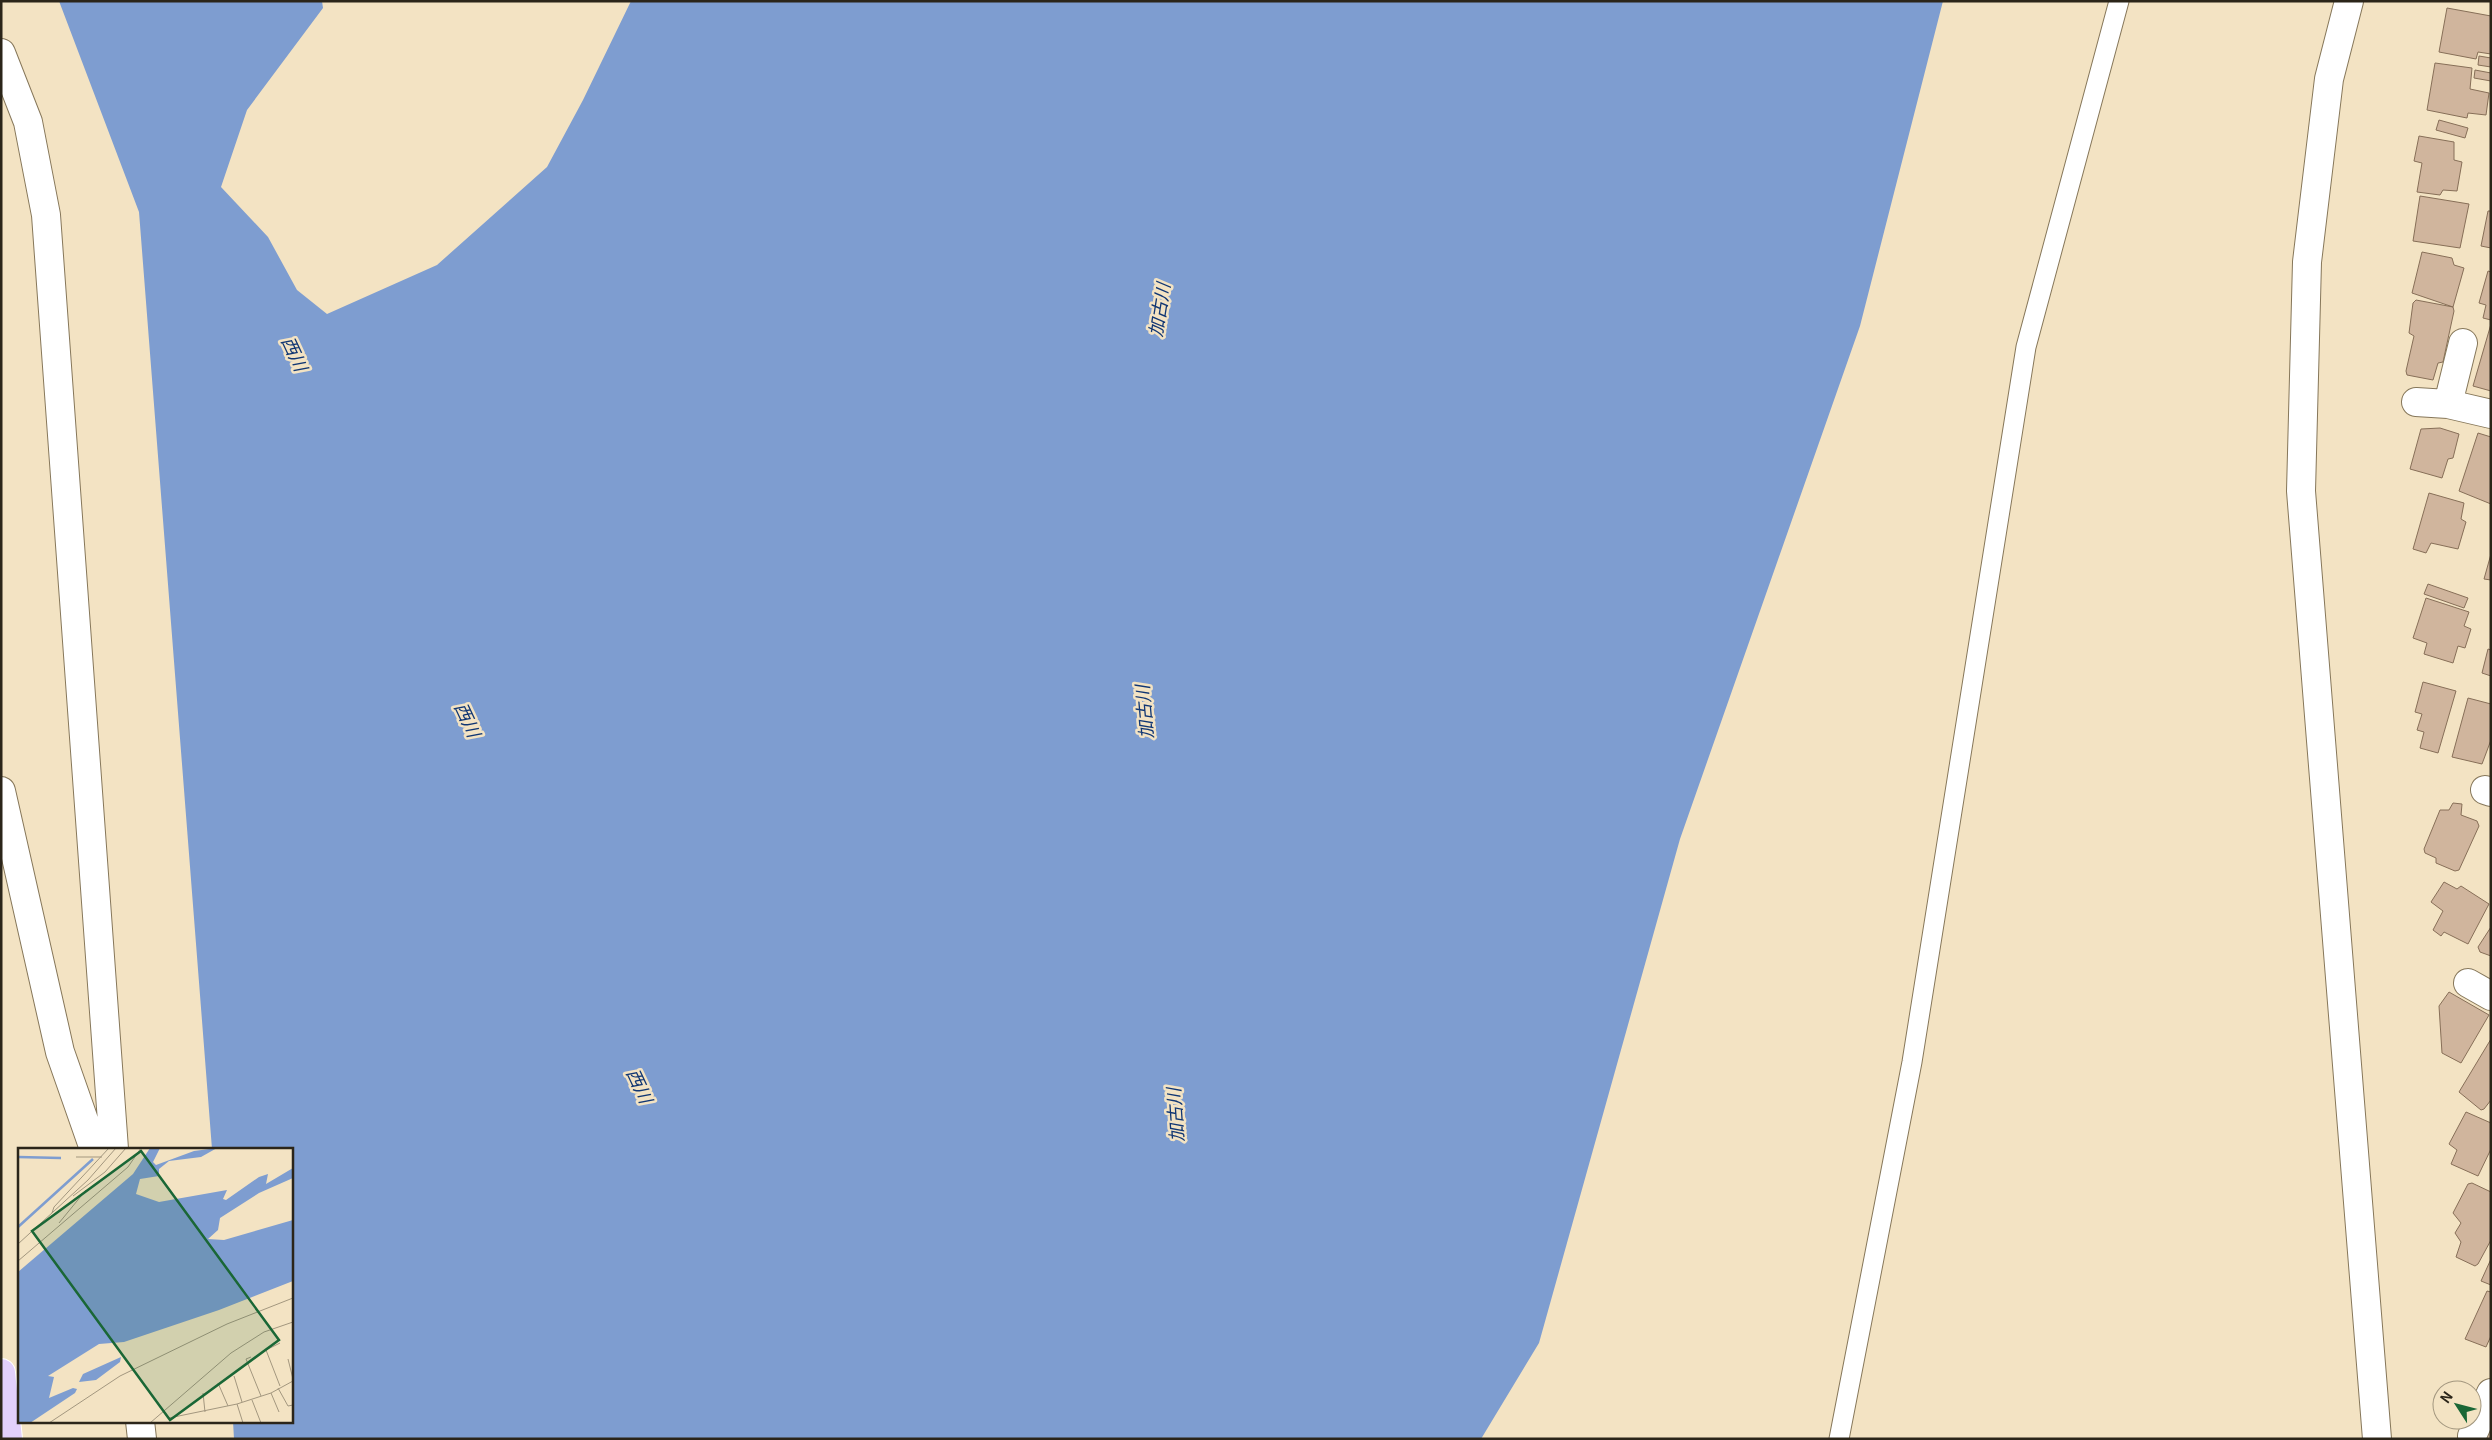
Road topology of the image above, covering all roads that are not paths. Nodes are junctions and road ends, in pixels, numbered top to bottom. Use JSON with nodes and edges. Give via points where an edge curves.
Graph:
{"nodes":[{"id":1,"x":2119,"y":1,"type":"edge"},
{"id":2,"x":2349,"y":1,"type":"edge"},
{"id":3,"x":1,"y":53,"type":"edge"},
{"id":4,"x":2463,"y":343,"type":"dead end"},
{"id":5,"x":2416,"y":402,"type":"dead end"},
{"id":6,"x":2448,"y":404,"type":"junction"},
{"id":7,"x":2491,"y":414,"type":"edge"},
{"id":8,"x":1,"y":791,"type":"edge"},
{"id":9,"x":94,"y":1148,"type":"edge"},
{"id":10,"x":114,"y":1148,"type":"edge"},
{"id":11,"x":1,"y":1373,"type":"edge"},
{"id":12,"x":2491,"y":1393,"type":"edge"},
{"id":13,"x":140,"y":1422,"type":"edge"},
{"id":14,"x":2472,"y":1436,"type":"dead end"},
{"id":15,"x":8,"y":1439,"type":"edge"},
{"id":16,"x":142,"y":1439,"type":"edge"},
{"id":17,"x":1838,"y":1439,"type":"edge"},
{"id":18,"x":2377,"y":1439,"type":"edge"}],
"edges":[{"from":1,"to":17,"type":"lane","via":[[2026,347],[1912,1062]]},
{"from":2,"to":18,"type":"street","via":[[2329,80],[2307,262],[2301,491]]},
{"from":3,"to":10,"type":"street","via":[[28,122],[46,215]]},
{"from":4,"to":6,"type":"street"},
{"from":5,"to":6,"type":"street"},
{"from":6,"to":7,"type":"street"},
{"from":8,"to":9,"type":"street","via":[[60,1052]]},
{"from":11,"to":15,"type":"main road"},
{"from":12,"to":14,"type":"street"},
{"from":13,"to":16,"type":"street"}]}
